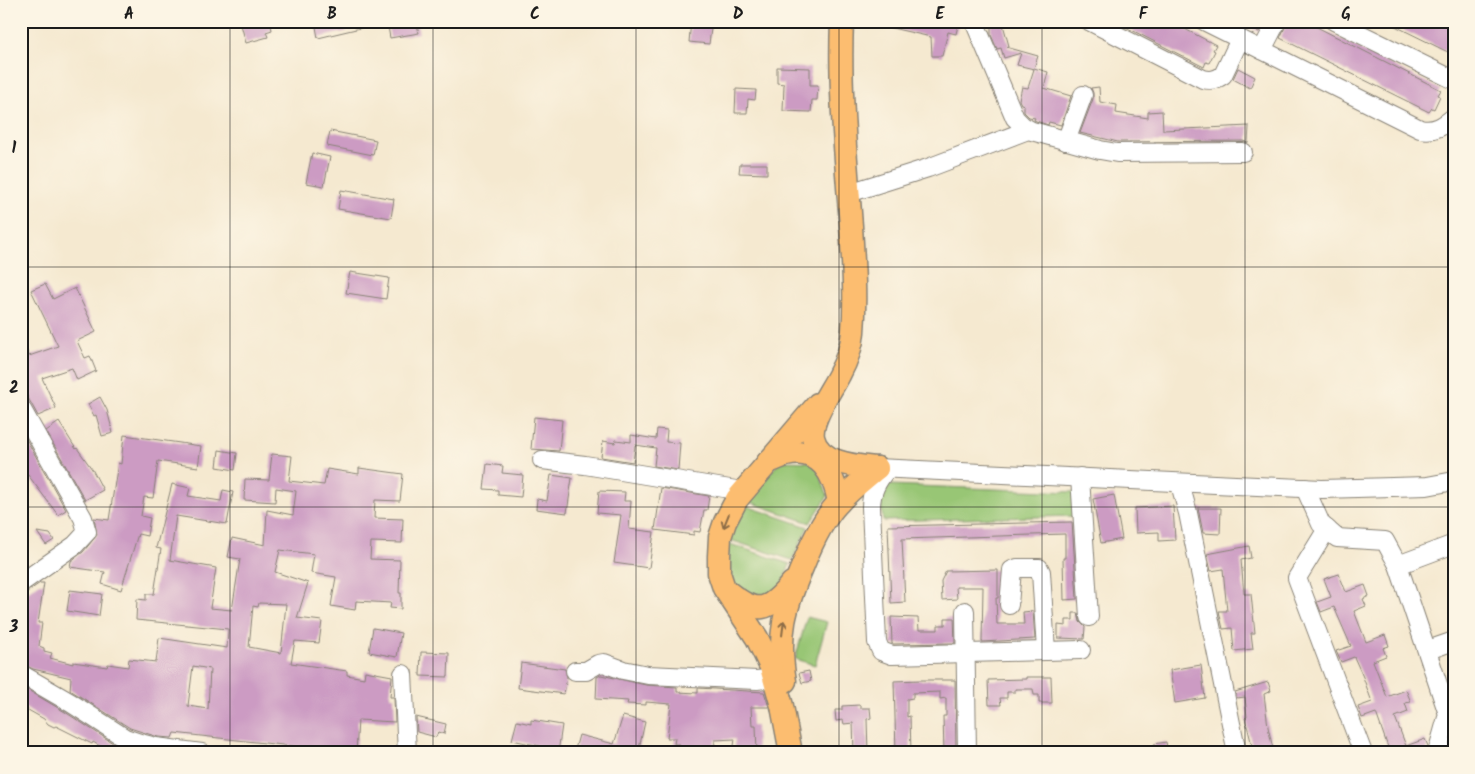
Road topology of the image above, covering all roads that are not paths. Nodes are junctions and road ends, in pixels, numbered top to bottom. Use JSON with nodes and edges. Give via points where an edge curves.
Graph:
{"nodes":[{"id":1,"x":974,"y":21,"type":"edge"},
{"id":2,"x":1089,"y":21,"type":"edge"},
{"id":3,"x":1204,"y":21,"type":"edge"},
{"id":4,"x":1277,"y":21,"type":"edge"},
{"id":5,"x":1334,"y":21,"type":"edge"},
{"id":6,"x":843,"y":25,"type":"edge"},
{"id":7,"x":1240,"y":40,"type":"junction"},
{"id":8,"x":1262,"y":50,"type":"junction"},
{"id":9,"x":1454,"y":80,"type":"edge"},
{"id":10,"x":1083,"y":95,"type":"dead end"},
{"id":11,"x":1454,"y":117,"type":"edge"},
{"id":12,"x":1028,"y":130,"type":"junction"},
{"id":13,"x":1066,"y":141,"type":"junction"},
{"id":14,"x":1243,"y":152,"type":"dead end"},
{"id":15,"x":849,"y":194,"type":"junction"},
{"id":16,"x":833,"y":386,"type":"junction"},
{"id":17,"x":21,"y":408,"type":"edge"},
{"id":18,"x":26,"y":429,"type":"edge"},
{"id":19,"x":542,"y":460,"type":"dead end"},
{"id":20,"x":827,"y":461,"type":"junction"},
{"id":21,"x":768,"y":462,"type":"junction"},
{"id":22,"x":882,"y":469,"type":"junction"},
{"id":23,"x":1080,"y":477,"type":"junction"},
{"id":24,"x":1454,"y":481,"type":"edge"},
{"id":25,"x":1180,"y":484,"type":"junction"},
{"id":26,"x":1305,"y":488,"type":"junction"},
{"id":27,"x":742,"y":491,"type":"junction"},
{"id":28,"x":839,"y":502,"type":"junction"},
{"id":29,"x":1327,"y":529,"type":"junction"},
{"id":30,"x":1454,"y":544,"type":"edge"},
{"id":31,"x":1398,"y":565,"type":"junction"},
{"id":32,"x":798,"y":577,"type":"junction"},
{"id":33,"x":21,"y":584,"type":"edge"},
{"id":34,"x":724,"y":588,"type":"junction"},
{"id":35,"x":1009,"y":605,"type":"dead end"},
{"id":36,"x":965,"y":611,"type":"dead end"},
{"id":37,"x":1089,"y":617,"type":"dead end"},
{"id":38,"x":1454,"y":641,"type":"edge"},
{"id":39,"x":1081,"y":650,"type":"dead end"},
{"id":40,"x":1428,"y":650,"type":"junction"},
{"id":41,"x":1046,"y":651,"type":"junction"},
{"id":42,"x":965,"y":652,"type":"junction"},
{"id":43,"x":575,"y":671,"type":"dead end"},
{"id":44,"x":21,"y":674,"type":"edge"},
{"id":45,"x":403,"y":674,"type":"dead end"},
{"id":46,"x":779,"y":678,"type":"junction"},
{"id":47,"x":1451,"y":715,"type":"edge"},
{"id":48,"x":202,"y":753,"type":"edge"},
{"id":49,"x":407,"y":753,"type":"edge"},
{"id":50,"x":791,"y":753,"type":"edge"},
{"id":51,"x":799,"y":753,"type":"edge"},
{"id":52,"x":967,"y":753,"type":"edge"},
{"id":53,"x":1236,"y":753,"type":"edge"},
{"id":54,"x":1362,"y":753,"type":"edge"},
{"id":55,"x":1437,"y":753,"type":"edge"}],
"edges":[{"from":1,"to":12,"type":"street","via":[[1015,118]]},
{"from":2,"to":7,"type":"street","via":[[1208,80],[1223,75]]},
{"from":3,"to":7,"type":"street"},
{"from":4,"to":8,"type":"street"},
{"from":5,"to":9,"type":"street"},
{"from":6,"to":15,"type":"main road","via":[[841,77]]},
{"from":7,"to":8,"type":"street"},
{"from":8,"to":11,"type":"street","via":[[1420,129],[1438,129]]},
{"from":10,"to":13,"type":"street"},
{"from":12,"to":13,"type":"street"},
{"from":12,"to":15,"type":"street"},
{"from":13,"to":14,"type":"street","via":[[1118,153]]},
{"from":15,"to":16,"type":"main road","via":[[855,291],[853,335],[846,361]]},
{"from":16,"to":20,"type":"main road","via":[[815,421],[813,437]]},
{"from":16,"to":21,"type":"main road"},
{"from":17,"to":18,"type":"street"},
{"from":18,"to":33,"type":"street","via":[[83,518],[87,532],[75,545]]},
{"from":19,"to":27,"type":"street"},
{"from":20,"to":21,"type":"main road","via":[[800,454]]},
{"from":20,"to":22,"type":"main road"},
{"from":20,"to":28,"type":"main road"},
{"from":21,"to":27,"type":"main road"},
{"from":22,"to":23,"type":"street"},
{"from":22,"to":28,"type":"main road"},
{"from":22,"to":42,"type":"street","via":[[870,507],[878,646],[881,651],[892,655]]},
{"from":23,"to":25,"type":"street"},
{"from":23,"to":37,"type":"street"},
{"from":24,"to":26,"type":"street","via":[[1369,489]]},
{"from":25,"to":26,"type":"street"},
{"from":25,"to":53,"type":"street"},
{"from":26,"to":29,"type":"street","via":[[1321,524]]},
{"from":27,"to":34,"type":"main road","one_way":true,"via":[[720,537],[719,573]]},
{"from":28,"to":32,"type":"main road","via":[[823,523]]},
{"from":29,"to":31,"type":"street","via":[[1337,538],[1385,541]]},
{"from":29,"to":54,"type":"street","via":[[1297,578]]},
{"from":30,"to":31,"type":"street"},
{"from":31,"to":40,"type":"street"},
{"from":32,"to":34,"type":"main road","via":[[775,603],[761,607],[742,603]]},
{"from":46,"to":32,"type":"main road","one_way":true,"via":[[787,604]]},
{"from":34,"to":46,"type":"main road"},
{"from":35,"to":41,"type":"street","via":[[1012,570],[1039,568]]},
{"from":36,"to":42,"type":"street"},
{"from":38,"to":40,"type":"street"},
{"from":39,"to":41,"type":"street"},
{"from":40,"to":47,"type":"street"},
{"from":41,"to":42,"type":"street"},
{"from":42,"to":52,"type":"street"},
{"from":43,"to":46,"type":"street","via":[[604,663],[648,675],[757,680]]},
{"from":44,"to":48,"type":"street","via":[[125,738],[156,747]]},
{"from":45,"to":49,"type":"street"},
{"from":46,"to":50,"type":"main road"},
{"from":46,"to":51,"type":"main road"},
{"from":47,"to":55,"type":"street"}]}
